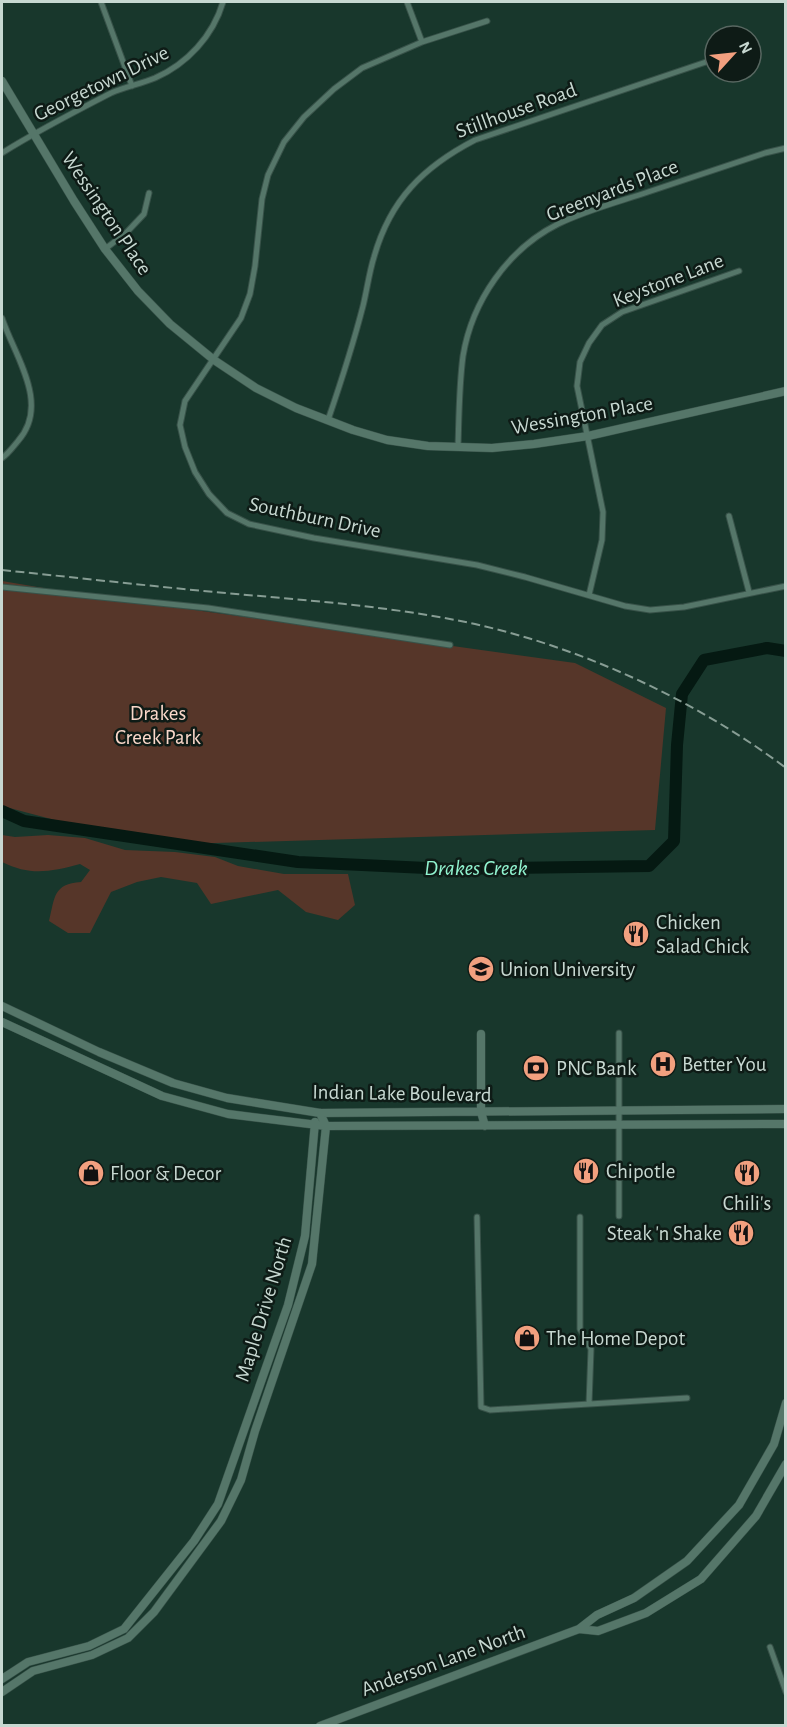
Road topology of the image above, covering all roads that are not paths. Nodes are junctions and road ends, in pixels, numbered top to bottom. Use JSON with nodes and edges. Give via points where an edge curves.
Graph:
{"nodes":[{"id":1,"x":100,"y":2,"type":"edge"},
{"id":2,"x":223,"y":2,"type":"edge"},
{"id":3,"x":407,"y":2,"type":"edge"},
{"id":4,"x":487,"y":21,"type":"dead end"},
{"id":5,"x":422,"y":42,"type":"junction"},
{"id":6,"x":703,"y":63,"type":"edge"},
{"id":7,"x":2,"y":81,"type":"edge"},
{"id":8,"x":132,"y":86,"type":"junction"},
{"id":9,"x":32,"y":134,"type":"junction"},
{"id":10,"x":786,"y":148,"type":"edge"},
{"id":11,"x":2,"y":153,"type":"edge"},
{"id":12,"x":149,"y":193,"type":"dead end"},
{"id":13,"x":105,"y":249,"type":"junction"},
{"id":14,"x":740,"y":271,"type":"dead end"},
{"id":15,"x":2,"y":318,"type":"edge"},
{"id":16,"x":3,"y":326,"type":"edge"},
{"id":17,"x":214,"y":360,"type":"junction"},
{"id":18,"x":786,"y":391,"type":"edge"},
{"id":19,"x":328,"y":420,"type":"junction"},
{"id":20,"x":588,"y":436,"type":"junction"},
{"id":21,"x":458,"y":447,"type":"junction"},
{"id":22,"x":2,"y":458,"type":"edge"},
{"id":23,"x":729,"y":516,"type":"dead end"},
{"id":24,"x":786,"y":586,"type":"edge"},
{"id":25,"x":2,"y":587,"type":"edge"},
{"id":26,"x":749,"y":592,"type":"junction"},
{"id":27,"x":590,"y":595,"type":"junction"},
{"id":28,"x":450,"y":645,"type":"dead end"},
{"id":29,"x":2,"y":1006,"type":"edge"},
{"id":30,"x":2,"y":1022,"type":"edge"},
{"id":31,"x":619,"y":1032,"type":"dead end"},
{"id":32,"x":481,"y":1034,"type":"dead end"},
{"id":33,"x":786,"y":1109,"type":"edge"},
{"id":34,"x":481,"y":1112,"type":"junction"},
{"id":35,"x":620,"y":1112,"type":"junction"},
{"id":36,"x":320,"y":1113,"type":"junction"},
{"id":37,"x":313,"y":1124,"type":"junction"},
{"id":38,"x":785,"y":1124,"type":"edge"},
{"id":39,"x":326,"y":1126,"type":"junction"},
{"id":40,"x":485,"y":1126,"type":"junction"},
{"id":41,"x":620,"y":1126,"type":"junction"},
{"id":42,"x":786,"y":1133,"type":"edge"},
{"id":43,"x":619,"y":1216,"type":"dead end"},
{"id":44,"x":477,"y":1217,"type":"dead end"},
{"id":45,"x":580,"y":1217,"type":"dead end"},
{"id":46,"x":305,"y":1236,"type":"junction"},
{"id":47,"x":315,"y":1238,"type":"junction"},
{"id":48,"x":291,"y":1307,"type":"junction"},
{"id":49,"x":687,"y":1398,"type":"dead end"},
{"id":50,"x":786,"y":1403,"type":"edge"},
{"id":51,"x":589,"y":1404,"type":"junction"},
{"id":52,"x":245,"y":1429,"type":"junction"},
{"id":53,"x":255,"y":1431,"type":"junction"},
{"id":54,"x":786,"y":1464,"type":"edge"},
{"id":55,"x":218,"y":1504,"type":"junction"},
{"id":56,"x":227,"y":1510,"type":"junction"},
{"id":57,"x":166,"y":1578,"type":"junction"},
{"id":58,"x":173,"y":1586,"type":"junction"},
{"id":59,"x":579,"y":1629,"type":"junction"},
{"id":60,"x":89,"y":1646,"type":"junction"},
{"id":61,"x":770,"y":1647,"type":"dead end"},
{"id":62,"x":92,"y":1655,"type":"junction"},
{"id":63,"x":28,"y":1662,"type":"junction"},
{"id":64,"x":33,"y":1671,"type":"junction"},
{"id":65,"x":2,"y":1679,"type":"edge"},
{"id":66,"x":2,"y":1692,"type":"edge"},
{"id":67,"x":786,"y":1692,"type":"edge"},
{"id":68,"x":320,"y":1725,"type":"edge"}],
"edges":[{"from":1,"to":8,"type":"street"},
{"from":2,"to":8,"type":"street","name":"Georgetown Drive","via":[[194,53],[178,66]]},
{"from":3,"to":5,"type":"street"},
{"from":4,"to":5,"type":"street","name":"Southburn Drive"},
{"from":5,"to":17,"type":"street","name":"Southburn Drive","via":[[362,68],[326,96],[284,142],[268,175],[262,199],[250,294],[241,318]]},
{"from":6,"to":19,"type":"street","name":"Stillhouse Road","via":[[475,140],[448,154],[419,178],[385,224],[349,360]]},
{"from":7,"to":9,"type":"street","name":"Wessington Place"},
{"from":8,"to":9,"type":"street","name":"Georgetown Drive"},
{"from":9,"to":11,"type":"street","name":"Georgetown Drive"},
{"from":9,"to":13,"type":"street","name":"Wessington Place"},
{"from":10,"to":21,"type":"street","name":"Greenyards Place","via":[[595,209],[558,225],[518,254],[490,285],[470,332],[464,355]]},
{"from":12,"to":13,"type":"street","via":[[144,214]]},
{"from":13,"to":17,"type":"street","name":"Wessington Place","via":[[170,324]]},
{"from":14,"to":20,"type":"street","name":"Keystone Lane","via":[[622,312],[602,325],[580,362],[577,386]]},
{"from":15,"to":16,"type":"street"},
{"from":16,"to":22,"type":"street","via":[[29,384],[31,412],[23,435]]},
{"from":17,"to":19,"type":"street","name":"Wessington Place","via":[[256,388]]},
{"from":17,"to":27,"type":"street","name":"Southburn Drive","via":[[185,402],[180,425],[195,472],[227,513],[249,524],[477,566]]},
{"from":18,"to":20,"type":"street","name":"Wessington Place"},
{"from":19,"to":21,"type":"street","name":"Wessington Place","via":[[387,440]]},
{"from":20,"to":21,"type":"street","name":"Wessington Place","via":[[492,448]]},
{"from":20,"to":27,"type":"street","name":"Keystone Lane","via":[[603,512],[602,540]]},
{"from":23,"to":26,"type":"street"},
{"from":24,"to":26,"type":"street","name":"Southburn Drive"},
{"from":25,"to":28,"type":"street","via":[[208,608]]},
{"from":26,"to":27,"type":"street","name":"Southburn Drive","via":[[684,607],[650,610]]},
{"from":29,"to":36,"type":"street","name":"Indian Lake Boulevard","via":[[173,1083],[226,1098]]},
{"from":30,"to":37,"type":"street","name":"Indian Lake Boulevard","via":[[162,1096],[228,1114]]},
{"from":31,"to":35,"type":"street"},
{"from":32,"to":34,"type":"street"},
{"from":33,"to":35,"type":"street","name":"Indian Lake Boulevard"},
{"from":34,"to":35,"type":"street","name":"Indian Lake Boulevard"},
{"from":34,"to":36,"type":"street","name":"Indian Lake Boulevard"},
{"from":34,"to":40,"type":"street"},
{"from":35,"to":41,"type":"street"},
{"from":36,"to":37,"type":"street","name":"Maple Drive North"},
{"from":36,"to":39,"type":"street"},
{"from":37,"to":39,"type":"street","name":"Indian Lake Boulevard"},
{"from":37,"to":46,"type":"street","name":"Maple Drive North"},
{"from":38,"to":41,"type":"street","name":"Indian Lake Boulevard"},
{"from":38,"to":42,"type":"street"},
{"from":39,"to":40,"type":"street","name":"Indian Lake Boulevard"},
{"from":39,"to":47,"type":"street","name":"Maple Drive North"},
{"from":40,"to":41,"type":"street","name":"Indian Lake Boulevard"},
{"from":41,"to":43,"type":"street"},
{"from":44,"to":51,"type":"street","via":[[481,1407],[490,1410]]},
{"from":45,"to":51,"type":"street","via":[[580,1329],[591,1349]]},
{"from":46,"to":47,"type":"street"},
{"from":46,"to":48,"type":"street","name":"Maple Drive North"},
{"from":47,"to":48,"type":"street","name":"Maple Drive North","via":[[312,1264]]},
{"from":48,"to":52,"type":"street","name":"Maple Drive North"},
{"from":48,"to":53,"type":"street","name":"Maple Drive North"},
{"from":49,"to":51,"type":"street"},
{"from":50,"to":59,"type":"street","name":"Anderson Lane North","via":[[774,1444],[739,1505],[687,1561],[634,1598]]},
{"from":52,"to":53,"type":"street"},
{"from":52,"to":55,"type":"street","name":"Maple Drive North"},
{"from":53,"to":56,"type":"street","name":"Maple Drive North","via":[[241,1480]]},
{"from":54,"to":59,"type":"street","name":"Anderson Lane North","via":[[756,1516],[701,1580],[646,1613],[598,1631]]},
{"from":55,"to":56,"type":"street"},
{"from":55,"to":57,"type":"street","name":"Maple Drive North"},
{"from":56,"to":58,"type":"street","name":"Maple Drive North"},
{"from":57,"to":58,"type":"street"},
{"from":57,"to":60,"type":"street","name":"Maple Drive North","via":[[124,1629]]},
{"from":58,"to":62,"type":"street","name":"Maple Drive North","via":[[128,1638]]},
{"from":59,"to":68,"type":"street","name":"Anderson Lane North"},
{"from":60,"to":62,"type":"street"},
{"from":60,"to":63,"type":"street","name":"Maple Drive North"},
{"from":61,"to":67,"type":"street"},
{"from":62,"to":64,"type":"street","name":"Maple Drive North"},
{"from":63,"to":64,"type":"street"},
{"from":63,"to":65,"type":"street","name":"Maple Drive North"},
{"from":64,"to":66,"type":"street","name":"Maple Drive North"}]}
